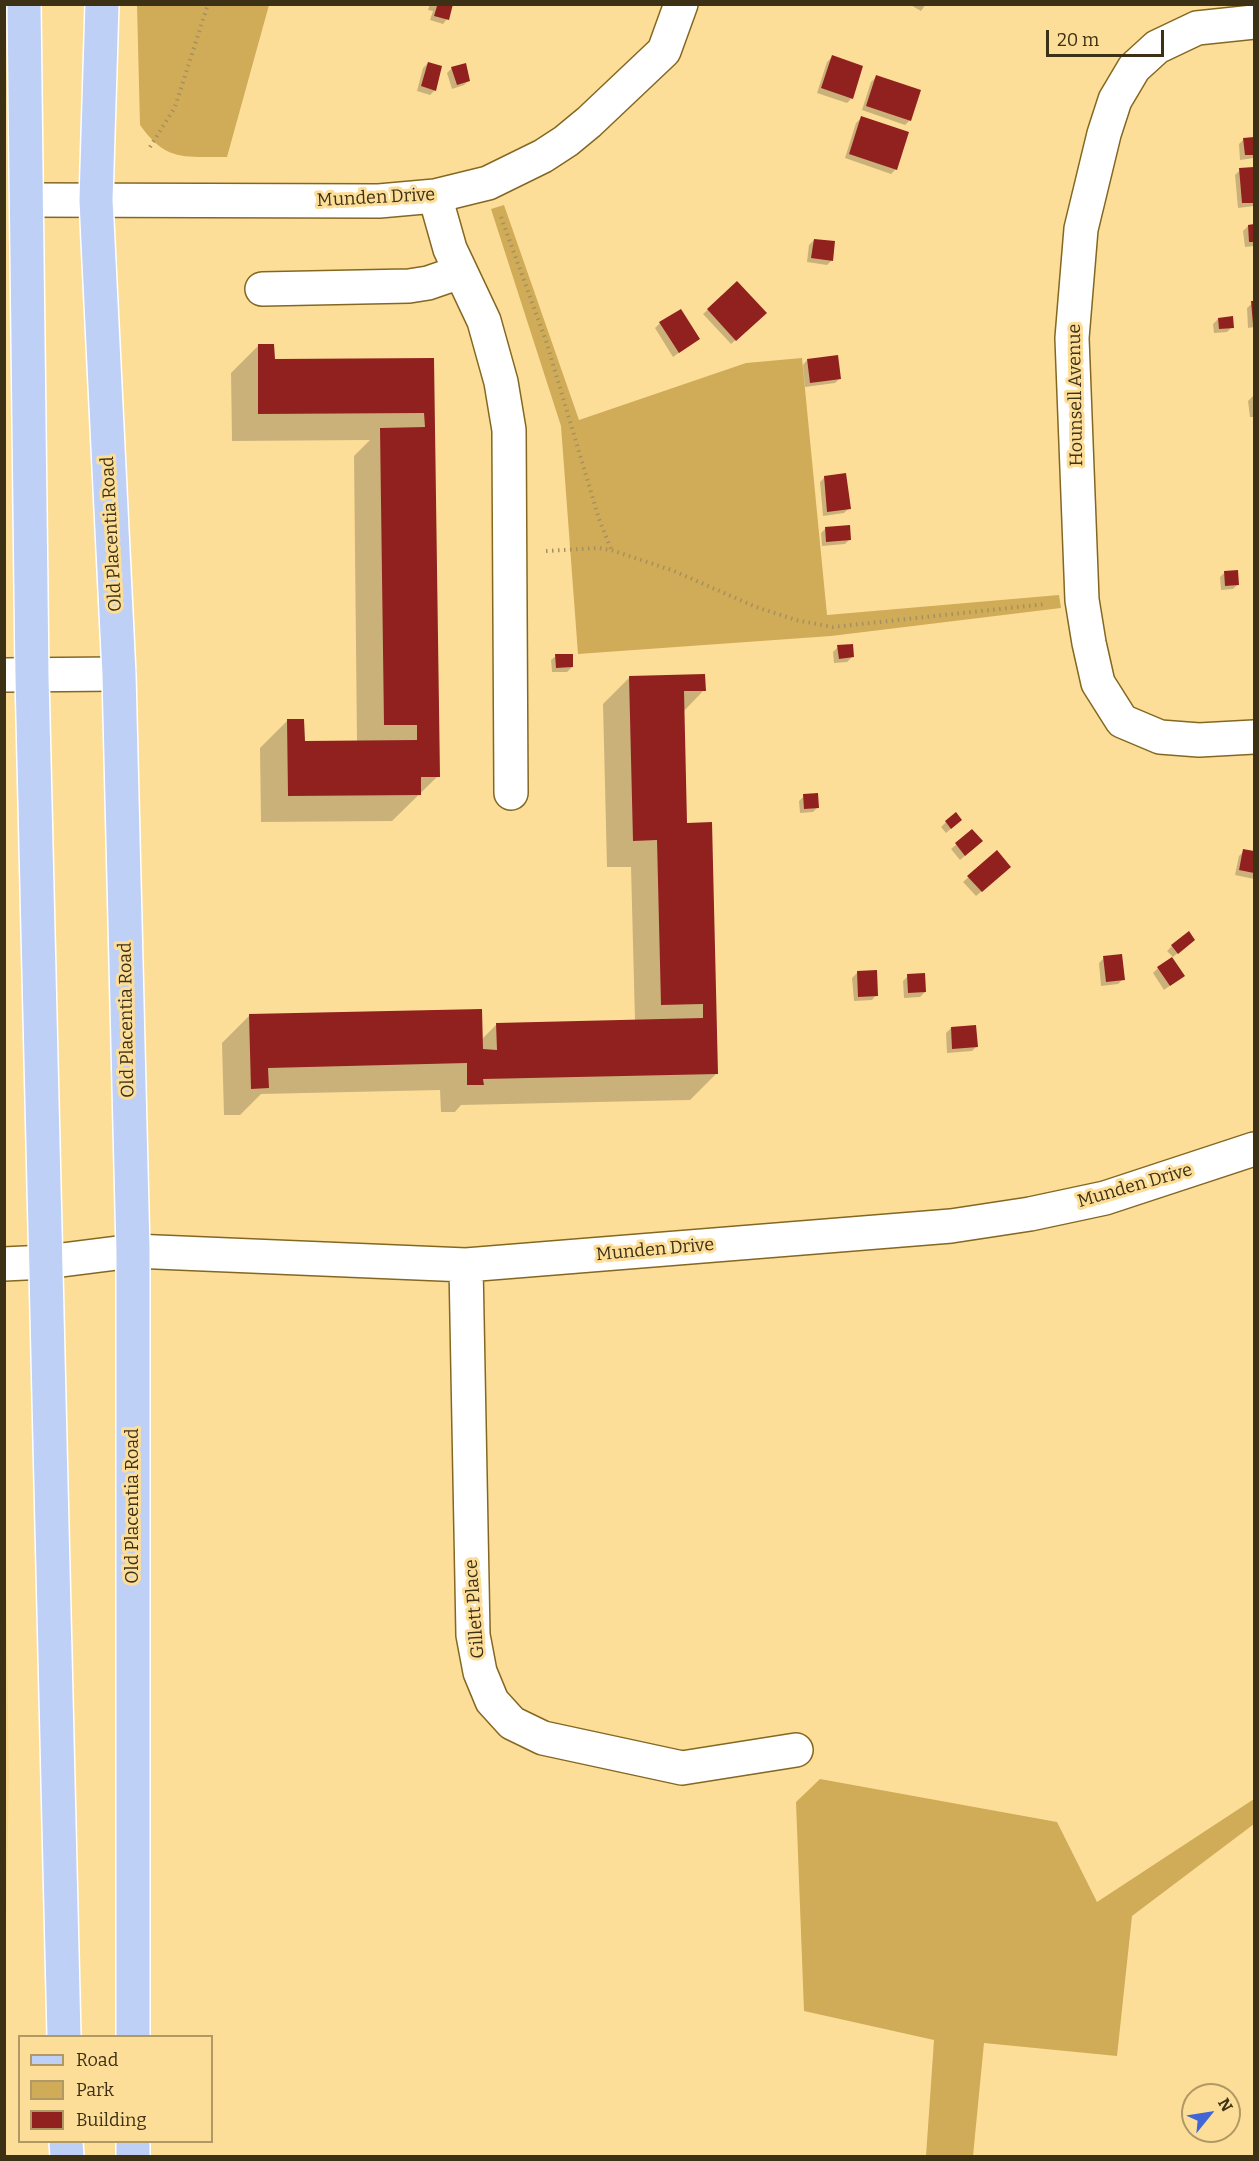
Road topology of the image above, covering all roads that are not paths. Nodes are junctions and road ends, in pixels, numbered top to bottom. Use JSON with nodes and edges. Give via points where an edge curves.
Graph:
{"nodes":[{"id":1,"x":24,"y":4,"type":"edge"},
{"id":2,"x":102,"y":4,"type":"edge"},
{"id":3,"x":681,"y":4,"type":"edge"},
{"id":4,"x":1254,"y":22,"type":"edge"},
{"id":5,"x":435,"y":196,"type":"junction"},
{"id":6,"x":27,"y":200,"type":"junction"},
{"id":7,"x":96,"y":200,"type":"junction"},
{"id":8,"x":460,"y":272,"type":"junction"},
{"id":9,"x":262,"y":289,"type":"dead end"},
{"id":10,"x":119,"y":674,"type":"junction"},
{"id":11,"x":18,"y":675,"type":"edge"},
{"id":12,"x":1254,"y":737,"type":"edge"},
{"id":13,"x":511,"y":793,"type":"dead end"},
{"id":14,"x":1254,"y":1152,"type":"edge"},
{"id":15,"x":133,"y":1251,"type":"junction"},
{"id":16,"x":46,"y":1262,"type":"junction"},
{"id":17,"x":4,"y":1264,"type":"edge"},
{"id":18,"x":466,"y":1265,"type":"junction"},
{"id":19,"x":796,"y":1750,"type":"dead end"},
{"id":20,"x":64,"y":2035,"type":"edge"},
{"id":21,"x":133,"y":2035,"type":"edge"}],
"edges":[{"from":1,"to":6,"type":"main road"},
{"from":2,"to":7,"type":"main road","name":"Old Placentia Road"},
{"from":3,"to":5,"type":"street","name":"Munden Drive","via":[[664,51],[566,141],[488,183]]},
{"from":4,"to":12,"type":"street","name":"Hounsell Avenue","via":[[1197,28],[1157,47],[1134,68],[1115,100],[1081,229],[1072,338],[1082,600],[1098,683],[1122,721],[1160,736],[1199,740]]},
{"from":5,"to":7,"type":"street","name":"Munden Drive","via":[[350,202]]},
{"from":5,"to":8,"type":"street"},
{"from":6,"to":7,"type":"street","name":"Munden Drive"},
{"from":6,"to":11,"type":"main road"},
{"from":7,"to":10,"type":"main road","name":"Old Placentia Road"},
{"from":8,"to":9,"type":"street","via":[[409,286]]},
{"from":8,"to":13,"type":"street","via":[[484,321],[501,382],[510,451]]},
{"from":10,"to":11,"type":"street"},
{"from":10,"to":15,"type":"main road","name":"Old Placentia Road"},
{"from":11,"to":16,"type":"main road"},
{"from":14,"to":18,"type":"street","name":"Munden Drive","via":[[1106,1198],[951,1226]]},
{"from":15,"to":16,"type":"street","name":"Munden Drive"},
{"from":15,"to":18,"type":"street","name":"Munden Drive"},
{"from":15,"to":21,"type":"main road","name":"Old Placentia Road"},
{"from":16,"to":17,"type":"street","name":"Munden Drive"},
{"from":16,"to":20,"type":"main road"},
{"from":18,"to":19,"type":"street","name":"Gillett Place","via":[[473,1635],[480,1672],[492,1701],[512,1723],[543,1738],[682,1768]]}]}
